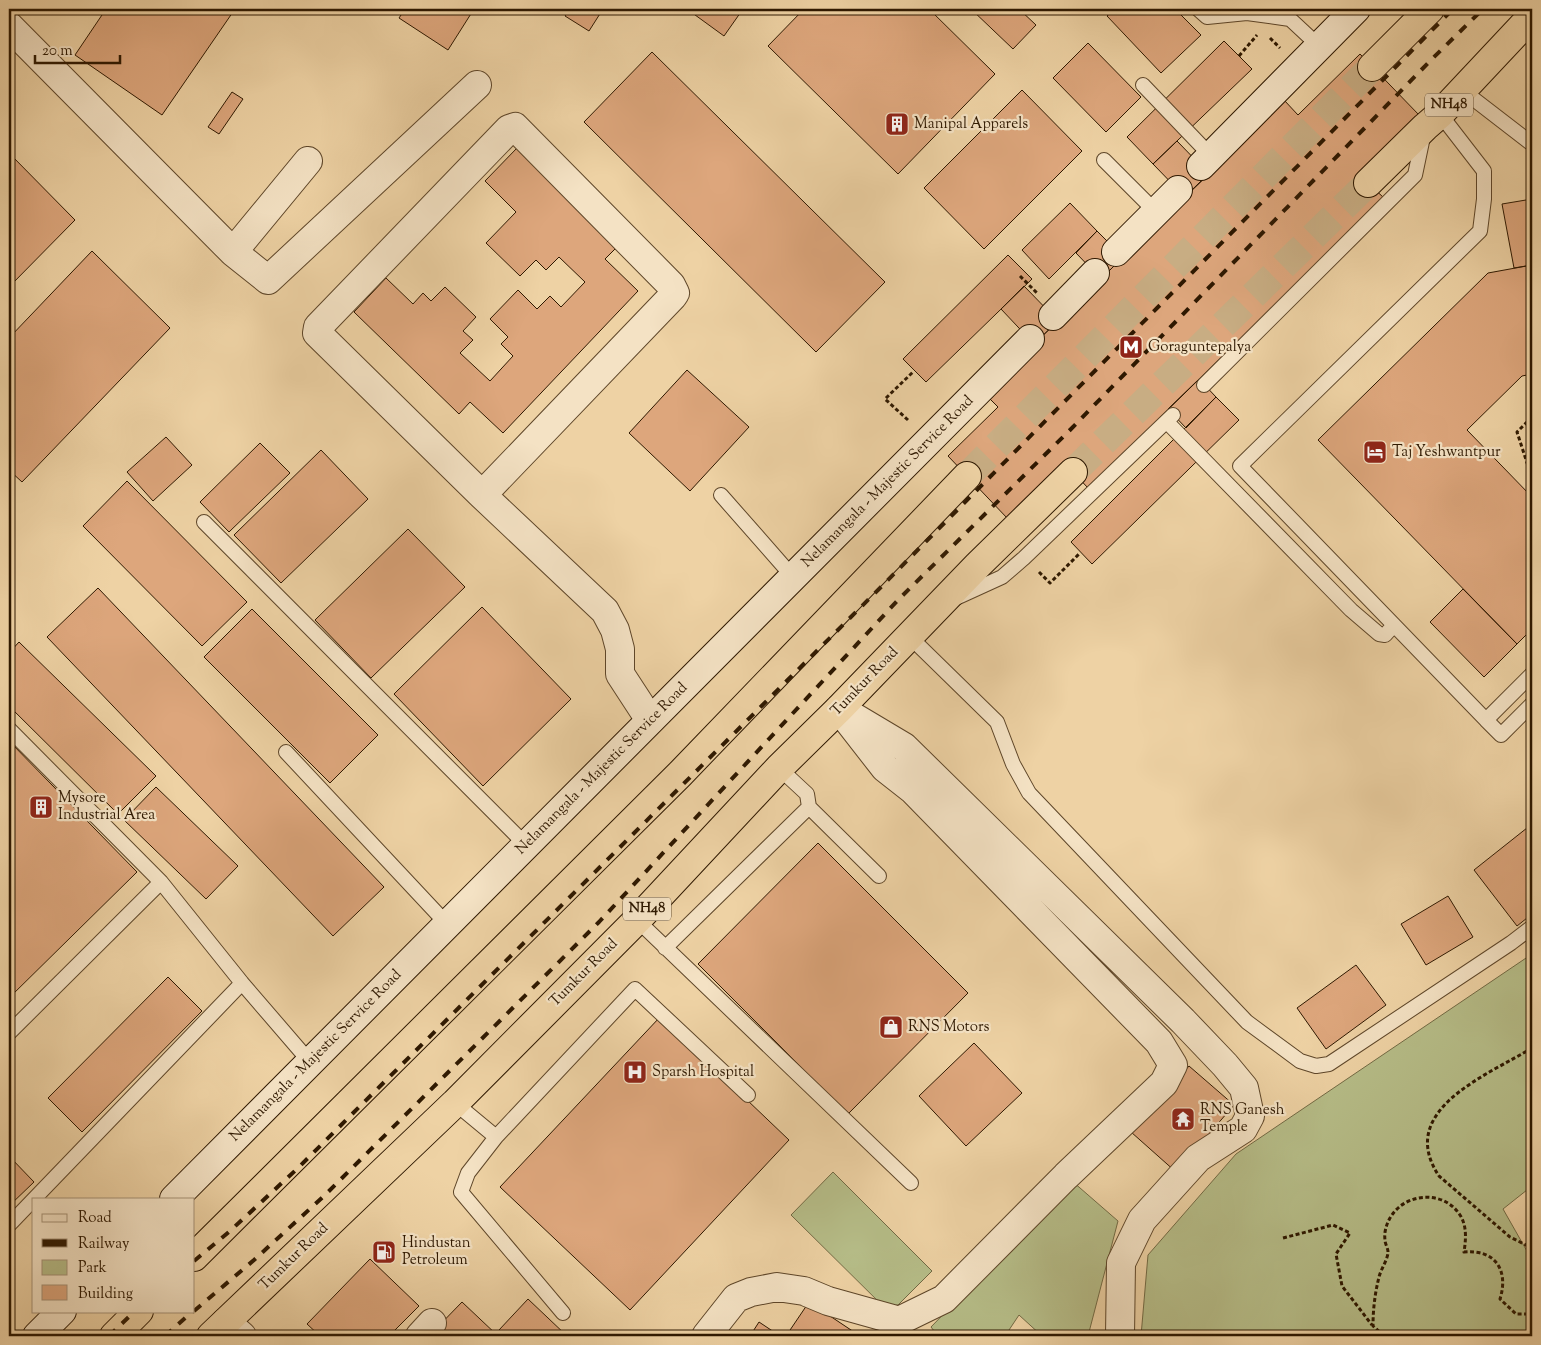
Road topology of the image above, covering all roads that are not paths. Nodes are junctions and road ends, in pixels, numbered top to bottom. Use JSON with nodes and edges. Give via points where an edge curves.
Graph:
{"nodes":[{"id":1,"x":1198,"y":9,"type":"edge"},
{"id":2,"x":1430,"y":9,"type":"edge"},
{"id":3,"x":1345,"y":13,"type":"edge"},
{"id":4,"x":1524,"y":19,"type":"edge"},
{"id":5,"x":9,"y":26,"type":"edge"},
{"id":6,"x":1320,"y":47,"type":"junction"},
{"id":7,"x":1372,"y":66,"type":"tunnel mouth"},
{"id":8,"x":477,"y":84,"type":"dead end"},
{"id":9,"x":1143,"y":85,"type":"dead end"},
{"id":10,"x":1462,"y":90,"type":"junction"},
{"id":11,"x":1433,"y":121,"type":"junction"},
{"id":12,"x":1532,"y":144,"type":"edge"},
{"id":13,"x":1104,"y":160,"type":"dead end"},
{"id":14,"x":308,"y":161,"type":"dead end"},
{"id":15,"x":1206,"y":161,"type":"joint"},
{"id":16,"x":1368,"y":183,"type":"tunnel mouth"},
{"id":17,"x":1178,"y":190,"type":"dead end"},
{"id":18,"x":1156,"y":212,"type":"junction"},
{"id":19,"x":233,"y":252,"type":"junction"},
{"id":20,"x":1116,"y":252,"type":"dead end"},
{"id":21,"x":1095,"y":273,"type":"dead end"},
{"id":22,"x":1053,"y":316,"type":"dead end"},
{"id":23,"x":1030,"y":339,"type":"dead end"},
{"id":24,"x":1204,"y":384,"type":"dead end"},
{"id":25,"x":1073,"y":472,"type":"tunnel mouth"},
{"id":26,"x":967,"y":476,"type":"tunnel mouth"},
{"id":27,"x":482,"y":495,"type":"junction"},
{"id":28,"x":721,"y":495,"type":"dead end"},
{"id":29,"x":204,"y":522,"type":"dead end"},
{"id":30,"x":793,"y":577,"type":"junction"},
{"id":31,"x":939,"y":606,"type":"junction"},
{"id":32,"x":1394,"y":625,"type":"junction"},
{"id":33,"x":909,"y":636,"type":"junction"},
{"id":34,"x":1532,"y":674,"type":"edge"},
{"id":35,"x":1532,"y":704,"type":"edge"},
{"id":36,"x":839,"y":709,"type":"junction"},
{"id":37,"x":650,"y":720,"type":"junction"},
{"id":38,"x":1486,"y":720,"type":"junction"},
{"id":39,"x":9,"y":729,"type":"edge"},
{"id":40,"x":286,"y":752,"type":"dead end"},
{"id":41,"x":778,"y":768,"type":"junction"},
{"id":42,"x":809,"y":807,"type":"junction"},
{"id":43,"x":526,"y":845,"type":"junction"},
{"id":44,"x":879,"y":876,"type":"dead end"},
{"id":45,"x":161,"y":882,"type":"junction"},
{"id":46,"x":637,"y":920,"type":"junction"},
{"id":47,"x":447,"y":924,"type":"junction"},
{"id":48,"x":1532,"y":927,"type":"edge"},
{"id":49,"x":664,"y":948,"type":"junction"},
{"id":50,"x":242,"y":983,"type":"junction"},
{"id":51,"x":1183,"y":1021,"type":"junction"},
{"id":52,"x":9,"y":1033,"type":"edge"},
{"id":53,"x":1159,"y":1042,"type":"junction"},
{"id":54,"x":310,"y":1062,"type":"junction"},
{"id":55,"x":748,"y":1095,"type":"dead end"},
{"id":56,"x":454,"y":1103,"type":"junction"},
{"id":57,"x":496,"y":1137,"type":"junction"},
{"id":58,"x":910,"y":1183,"type":"dead end"},
{"id":59,"x":35,"y":1198,"type":"edge"},
{"id":60,"x":175,"y":1198,"type":"edge"},
{"id":61,"x":32,"y":1201,"type":"edge"},
{"id":62,"x":9,"y":1226,"type":"edge"},
{"id":63,"x":195,"y":1256,"type":"edge"},
{"id":64,"x":61,"y":1312,"type":"edge"},
{"id":65,"x":138,"y":1312,"type":"edge"},
{"id":66,"x":563,"y":1313,"type":"dead end"},
{"id":67,"x":226,"y":1332,"type":"edge"},
{"id":68,"x":37,"y":1336,"type":"edge"},
{"id":69,"x":114,"y":1336,"type":"edge"},
{"id":70,"x":706,"y":1336,"type":"edge"},
{"id":71,"x":1120,"y":1336,"type":"edge"}],
"edges":[{"from":1,"to":6,"type":"lane","via":[[1207,18],[1247,13],[1290,19]]},
{"from":2,"to":7,"type":"highway"},
{"from":3,"to":6,"type":"street"},
{"from":4,"to":10,"type":"highway","number":"NH48"},
{"from":5,"to":19,"type":"street"},
{"from":6,"to":15,"type":"street"},
{"from":8,"to":19,"type":"street","via":[[268,280]]},
{"from":9,"to":15,"type":"lane"},
{"from":10,"to":11,"type":"highway","number":"NH48"},
{"from":10,"to":12,"type":"lane"},
{"from":11,"to":16,"type":"highway","number":"NH48"},
{"from":11,"to":24,"type":"lane","via":[[1415,175]]},
{"from":11,"to":32,"type":"lane","via":[[1484,171],[1480,230],[1240,466]]},
{"from":13,"to":18,"type":"lane"},
{"from":14,"to":19,"type":"street"},
{"from":17,"to":18,"type":"street"},
{"from":18,"to":20,"type":"street"},
{"from":21,"to":22,"type":"street"},
{"from":23,"to":30,"type":"street","name":"Nelamangala - Majestic Service Road"},
{"from":25,"to":31,"type":"highway","name":"Tumkur Road","number":"NH48"},
{"from":26,"to":63,"type":"highway","via":[[680,774]]},
{"from":27,"to":27,"type":"street","via":[[317,333],[318,327],[509,129],[515,127],[675,292]]},
{"from":27,"to":37,"type":"street","via":[[605,611],[620,649],[620,674]]},
{"from":28,"to":30,"type":"lane"},
{"from":29,"to":43,"type":"lane"},
{"from":30,"to":37,"type":"street","name":"Nelamangala - Majestic Service Road"},
{"from":31,"to":32,"type":"lane","via":[[1002,577],[1170,418],[1351,610],[1379,634],[1385,635]]},
{"from":31,"to":33,"type":"highway","name":"Tumkur Road","number":"NH48"},
{"from":32,"to":38,"type":"lane"},
{"from":33,"to":36,"type":"highway","name":"Tumkur Road","number":"NH48"},
{"from":33,"to":48,"type":"lane","via":[[997,722],[1013,764],[1029,793],[1247,1022],[1300,1061],[1316,1066],[1329,1064]]},
{"from":34,"to":38,"type":"lane"},
{"from":35,"to":38,"type":"lane","via":[[1501,735]]},
{"from":36,"to":41,"type":"highway","name":"Tumkur Road","number":"NH48"},
{"from":36,"to":51,"type":"street","via":[[904,747]]},
{"from":36,"to":53,"type":"street","via":[[885,768],[913,790]]},
{"from":37,"to":43,"type":"street","name":"Nelamangala - Majestic Service Road"},
{"from":39,"to":45,"type":"lane"},
{"from":40,"to":47,"type":"lane"},
{"from":41,"to":42,"type":"lane","via":[[807,794]]},
{"from":41,"to":46,"type":"highway","name":"Tumkur Road","number":"NH48"},
{"from":42,"to":44,"type":"lane"},
{"from":42,"to":49,"type":"lane"},
{"from":43,"to":47,"type":"street","name":"Nelamangala - Majestic Service Road"},
{"from":45,"to":50,"type":"lane"},
{"from":45,"to":52,"type":"lane"},
{"from":46,"to":49,"type":"lane"},
{"from":46,"to":56,"type":"highway","name":"Tumkur Road","number":"NH48"},
{"from":47,"to":54,"type":"street","name":"Nelamangala - Majestic Service Road"},
{"from":49,"to":58,"type":"lane"},
{"from":50,"to":54,"type":"lane"},
{"from":50,"to":59,"type":"lane"},
{"from":51,"to":53,"type":"street"},
{"from":51,"to":71,"type":"street","via":[[1244,1088],[1250,1116],[1243,1129],[1198,1158],[1142,1220],[1121,1263]]},
{"from":53,"to":70,"type":"street","via":[[1173,1065],[1164,1082],[944,1299],[896,1320],[804,1291],[778,1287],[736,1298]]},
{"from":54,"to":60,"type":"street","name":"Nelamangala - Majestic Service Road"},
{"from":55,"to":57,"type":"lane","via":[[635,989]]},
{"from":56,"to":57,"type":"lane"},
{"from":56,"to":67,"type":"highway","name":"Tumkur Road","number":"NH48"},
{"from":57,"to":66,"type":"lane","via":[[468,1173],[461,1192]]},
{"from":61,"to":62,"type":"lane"},
{"from":64,"to":68,"type":"street"},
{"from":65,"to":69,"type":"highway"}]}
